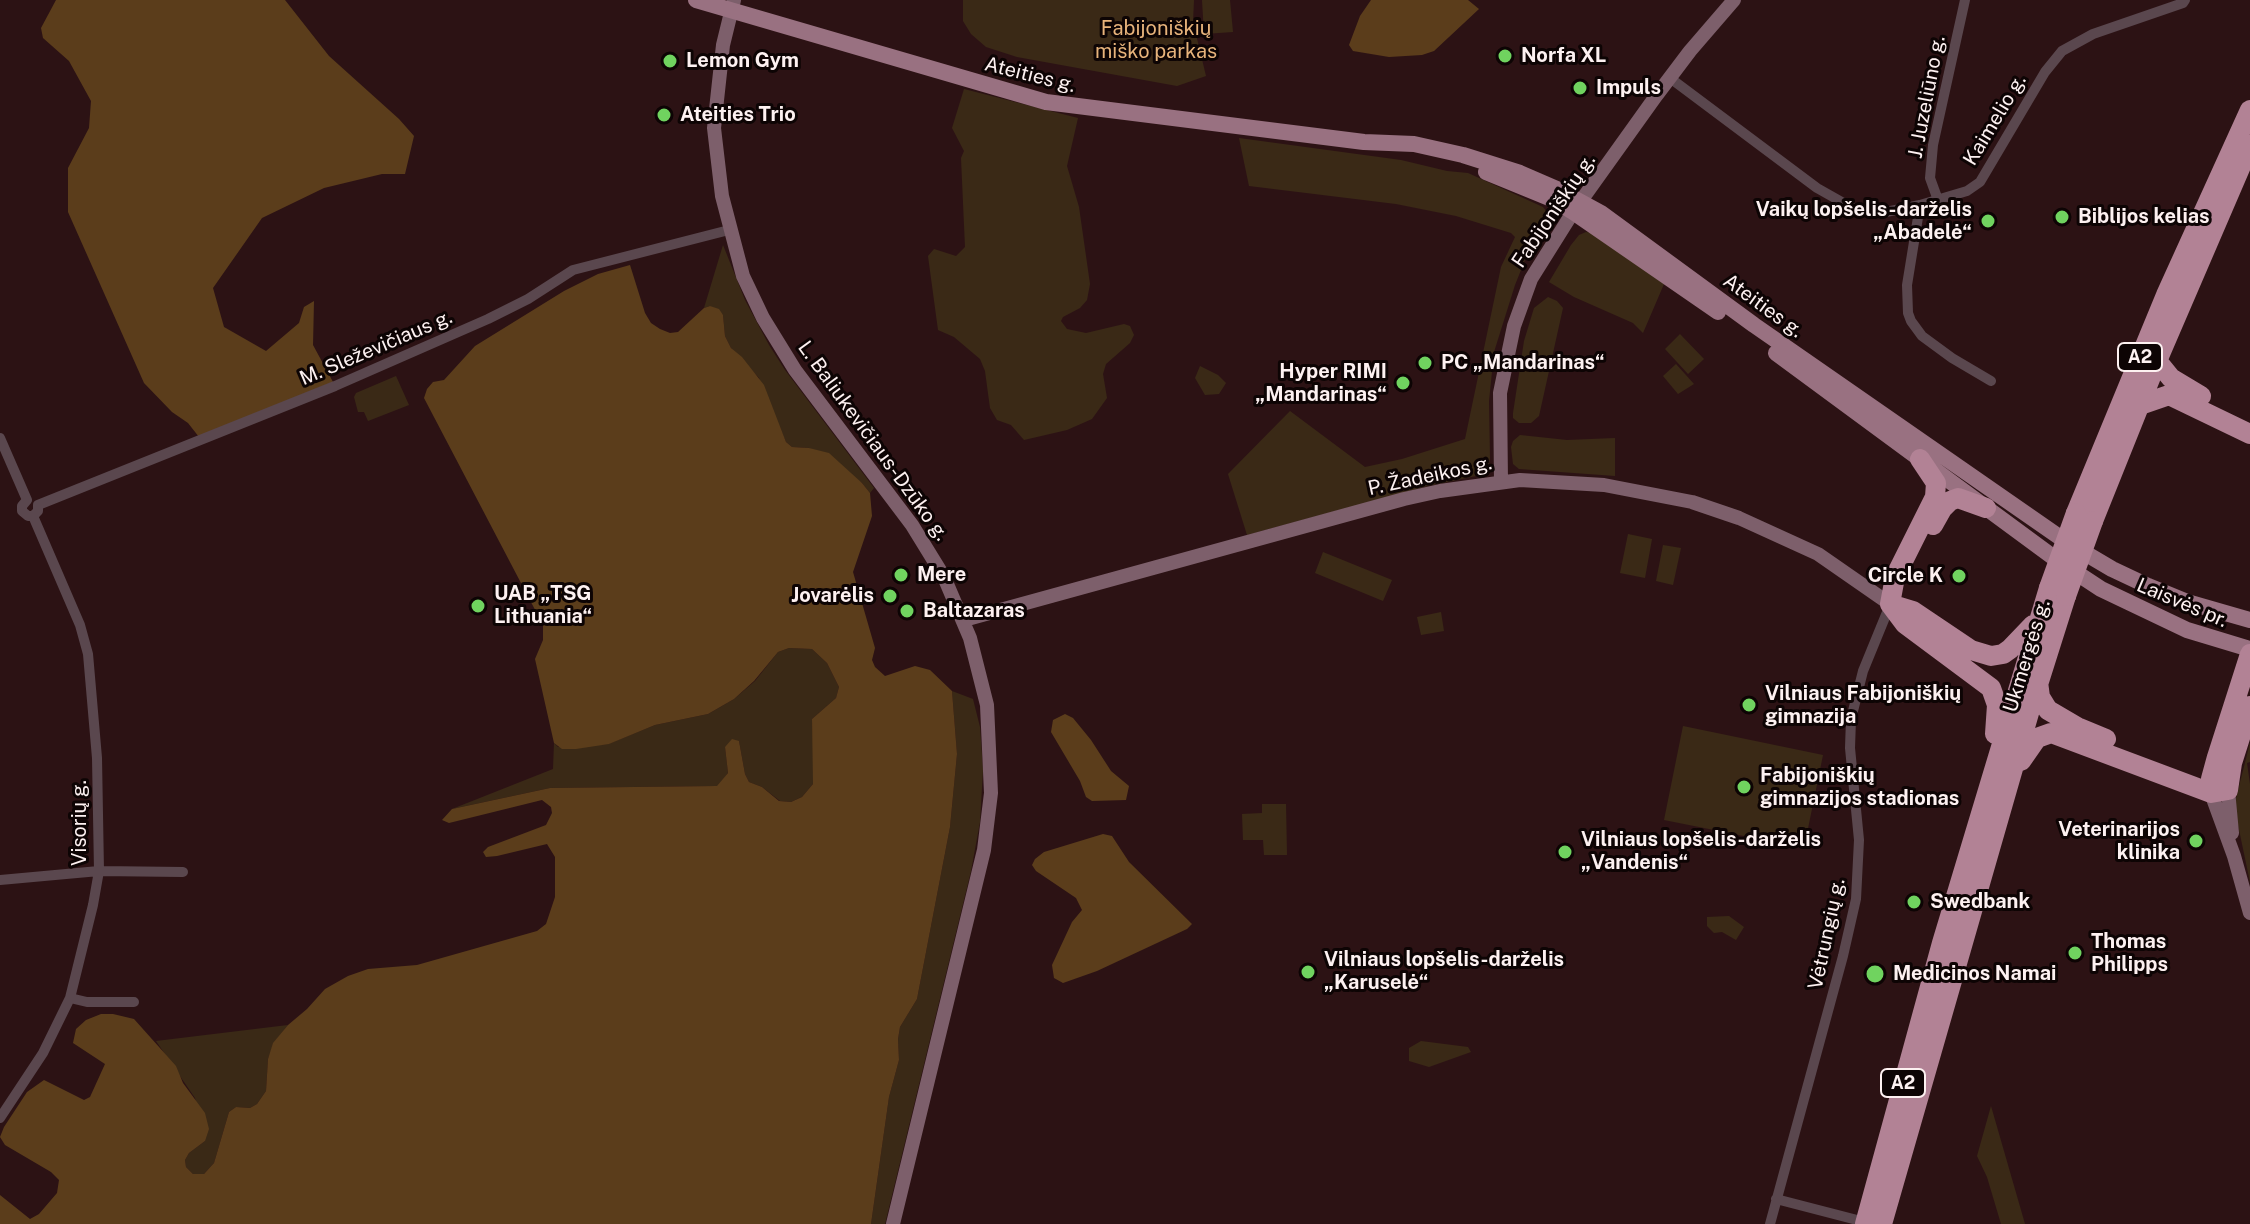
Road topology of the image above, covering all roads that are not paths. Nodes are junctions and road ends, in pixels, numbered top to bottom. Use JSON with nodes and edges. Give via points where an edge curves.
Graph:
{"nodes":[{"id":1,"x":696,"y":0,"type":"edge"},
{"id":2,"x":1734,"y":0,"type":"edge"},
{"id":3,"x":1965,"y":0,"type":"edge"},
{"id":4,"x":2185,"y":0,"type":"edge"},
{"id":5,"x":733,"y":5,"type":"edge"},
{"id":6,"x":1670,"y":78,"type":"junction"},
{"id":7,"x":2250,"y":110,"type":"edge"},
{"id":8,"x":2250,"y":145,"type":"edge"},
{"id":9,"x":1938,"y":200,"type":"junction"},
{"id":10,"x":1920,"y":205,"type":"junction"},
{"id":11,"x":1577,"y":207,"type":"junction"},
{"id":12,"x":729,"y":230,"type":"junction"},
{"id":13,"x":2158,"y":362,"type":"junction"},
{"id":14,"x":1991,"y":381,"type":"dead end"},
{"id":15,"x":2140,"y":405,"type":"junction"},
{"id":16,"x":2250,"y":420,"type":"edge"},
{"id":17,"x":2250,"y":434,"type":"edge"},
{"id":18,"x":0,"y":438,"type":"edge"},
{"id":19,"x":1920,"y":459,"type":"junction"},
{"id":20,"x":1501,"y":482,"type":"junction"},
{"id":21,"x":1986,"y":508,"type":"junction"},
{"id":22,"x":36,"y":510,"type":"junction"},
{"id":23,"x":2085,"y":517,"type":"junction"},
{"id":24,"x":2112,"y":569,"type":"joint"},
{"id":25,"x":2101,"y":589,"type":"joint"},
{"id":26,"x":2057,"y":592,"type":"junction"},
{"id":27,"x":1890,"y":604,"type":"junction"},
{"id":28,"x":2038,"y":619,"type":"junction"},
{"id":29,"x":964,"y":620,"type":"junction"},
{"id":30,"x":2250,"y":620,"type":"edge"},
{"id":31,"x":2250,"y":652,"type":"edge"},
{"id":32,"x":2038,"y":682,"type":"junction"},
{"id":33,"x":2250,"y":706,"type":"edge"},
{"id":34,"x":2002,"y":777,"type":"junction"},
{"id":35,"x":2217,"y":787,"type":"junction"},
{"id":36,"x":99,"y":871,"type":"junction"},
{"id":37,"x":183,"y":872,"type":"dead end"},
{"id":38,"x":0,"y":880,"type":"edge"},
{"id":39,"x":2250,"y":913,"type":"edge"},
{"id":40,"x":70,"y":998,"type":"junction"},
{"id":41,"x":134,"y":1002,"type":"dead end"},
{"id":42,"x":0,"y":1118,"type":"edge"},
{"id":43,"x":1776,"y":1199,"type":"junction"},
{"id":44,"x":1871,"y":1223,"type":"edge"},
{"id":45,"x":893,"y":1224,"type":"edge"},
{"id":46,"x":1770,"y":1224,"type":"edge"}],
"edges":[{"from":1,"to":5,"type":"main road","name":"Ateities g."},
{"from":2,"to":6,"type":"street","name":"Fabijoniškių g."},
{"from":3,"to":9,"type":"street","name":"J. Juzeliūno g.","via":[[1933,145],[1930,178]]},
{"from":4,"to":9,"type":"street","name":"Kaimelio g.","via":[[2062,51],[1980,182]]},
{"from":5,"to":11,"type":"main road","name":"Ateities g.","via":[[1046,102],[1414,144],[1463,155],[1520,173]]},
{"from":5,"to":12,"type":"street","name":"L. Baliukevičiaus-Dzūko g.","via":[[714,128]]},
{"from":6,"to":10,"type":"street","name":"Kaimelio g.","via":[[1834,199],[1872,214]]},
{"from":6,"to":11,"type":"street","name":"Fabijoniškių g."},
{"from":7,"to":23,"type":"highway","name":"Ukmergės g.","number":"A2","via":[[2166,295]]},
{"from":8,"to":13,"type":"highway","name":"Ukmergės g.","number":"A2"},
{"from":9,"to":10,"type":"street","name":"Kaimelio g."},
{"from":10,"to":14,"type":"street","via":[[1907,285],[1911,321],[1932,343]]},
{"from":11,"to":19,"type":"main road","name":"Ateities g."},
{"from":11,"to":20,"type":"street","name":"Fabijoniškių g.","via":[[1531,279],[1514,326],[1500,393]]},
{"from":11,"to":24,"type":"main road","name":"Ateities g.","via":[[1601,213],[1754,325]]},
{"from":12,"to":22,"type":"street","name":"M. Sleževičiaus g.","via":[[573,270],[502,313]]},
{"from":12,"to":29,"type":"street","name":"L. Baliukevičiaus-Dzūko g.","via":[[743,276],[777,343],[912,525]]},
{"from":13,"to":15,"type":"highway","name":"Ukmergės g.","number":"A2"},
{"from":13,"to":16,"type":"highway","via":[[2171,378]]},
{"from":15,"to":17,"type":"highway","via":[[2169,395]]},
{"from":15,"to":23,"type":"highway","name":"Ukmergės g.","number":"A2"},
{"from":18,"to":22,"type":"street","via":[[27,500],[22,511],[28,516]]},
{"from":19,"to":21,"type":"main road","name":"Ateities g."},
{"from":19,"to":27,"type":"highway","via":[[1936,483],[1935,497],[1895,577]]},
{"from":20,"to":27,"type":"street","name":"P. Žadeikos g.","via":[[1588,483],[1692,502],[1818,554]]},
{"from":20,"to":29,"type":"street","name":"P. Žadeikos g.","via":[[1404,499]]},
{"from":21,"to":25,"type":"main road","name":"Ateities g."},
{"from":21,"to":27,"type":"highway","via":[[1958,498],[1942,509]]},
{"from":22,"to":36,"type":"street","name":"Visorių g.","via":[[88,654]]},
{"from":23,"to":26,"type":"highway","name":"Ukmergės g.","number":"A2","bridge":true},
{"from":24,"to":30,"type":"main road","name":"Laisvės pr.","via":[[2187,602]]},
{"from":25,"to":31,"type":"main road","name":"Laisvės pr.","via":[[2187,630]]},
{"from":26,"to":28,"type":"highway","name":"Ukmergės g.","number":"A2"},
{"from":26,"to":32,"type":"highway","name":"Ukmergės g.","number":"A2"},
{"from":27,"to":28,"type":"highway","via":[[1913,611],[1971,650],[1991,656],[2010,649]]},
{"from":27,"to":34,"type":"highway","via":[[1905,624],[1991,688]]},
{"from":27,"to":43,"type":"street","name":"Vėtrungių g.","via":[[1863,671],[1851,719],[1859,852],[1856,899]]},
{"from":28,"to":34,"type":"highway","name":"Ukmergės g.","number":"A2"},
{"from":29,"to":45,"type":"street","name":"L. Baliukevičiaus-Dzūko g.","via":[[987,705],[988,823]]},
{"from":31,"to":35,"type":"highway"},
{"from":32,"to":34,"type":"highway","name":"Ukmergės g.","number":"A2"},
{"from":32,"to":35,"type":"highway","via":[[2043,704],[2055,716]]},
{"from":33,"to":35,"type":"highway","via":[[2232,763]]},
{"from":34,"to":35,"type":"highway","via":[[2032,743],[2051,733]]},
{"from":34,"to":44,"type":"highway","name":"Ukmergės g.","number":"A2"},
{"from":35,"to":39,"type":"street"},
{"from":36,"to":37,"type":"street"},
{"from":36,"to":38,"type":"street"},
{"from":36,"to":40,"type":"street","name":"Visorių g."},
{"from":40,"to":41,"type":"street"},
{"from":40,"to":42,"type":"street","name":"Visorių g.","via":[[43,1053]]},
{"from":43,"to":44,"type":"street"},
{"from":43,"to":46,"type":"street","name":"Vėtrungių g."}]}
